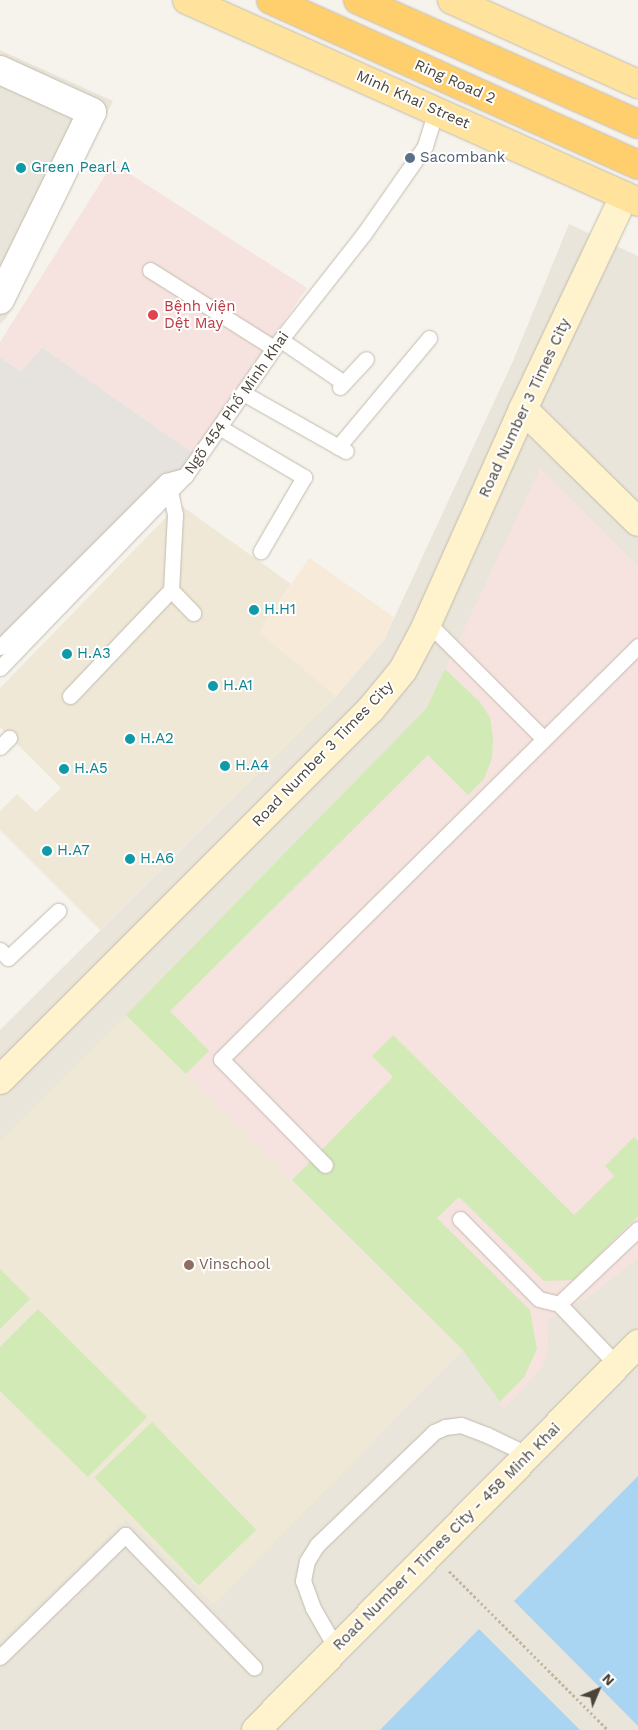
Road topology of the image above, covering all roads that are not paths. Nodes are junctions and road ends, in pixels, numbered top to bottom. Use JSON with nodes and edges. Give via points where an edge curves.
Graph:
{"nodes":[{"id":1,"x":186,"y":0,"type":"edge"},
{"id":2,"x":271,"y":0,"type":"edge"},
{"id":3,"x":358,"y":0,"type":"edge"},
{"id":4,"x":452,"y":0,"type":"edge"},
{"id":5,"x":0,"y":70,"type":"edge"},
{"id":6,"x":638,"y":84,"type":"edge"},
{"id":7,"x":436,"y":110,"type":"junction"},
{"id":8,"x":638,"y":124,"type":"edge"},
{"id":9,"x":638,"y":166,"type":"edge"},
{"id":10,"x":631,"y":199,"type":"edge"},
{"id":11,"x":150,"y":270,"type":"dead end"},
{"id":12,"x":0,"y":300,"type":"edge"},
{"id":13,"x":429,"y":338,"type":"dead end"},
{"id":14,"x":277,"y":344,"type":"junction"},
{"id":15,"x":366,"y":359,"type":"dead end"},
{"id":16,"x":243,"y":393,"type":"junction"},
{"id":17,"x":523,"y":409,"type":"junction"},
{"id":18,"x":219,"y":427,"type":"junction"},
{"id":19,"x":185,"y":476,"type":"junction"},
{"id":20,"x":170,"y":492,"type":"junction"},
{"id":21,"x":638,"y":522,"type":"edge"},
{"id":22,"x":261,"y":551,"type":"dead end"},
{"id":23,"x":171,"y":590,"type":"junction"},
{"id":24,"x":193,"y":613,"type":"dead end"},
{"id":25,"x":428,"y":622,"type":"junction"},
{"id":26,"x":638,"y":646,"type":"edge"},
{"id":27,"x":0,"y":647,"type":"edge"},
{"id":28,"x":0,"y":668,"type":"edge"},
{"id":29,"x":70,"y":696,"type":"dead end"},
{"id":30,"x":543,"y":738,"type":"junction"},
{"id":31,"x":58,"y":911,"type":"dead end"},
{"id":32,"x":0,"y":950,"type":"edge"},
{"id":33,"x":0,"y":1080,"type":"edge"},
{"id":34,"x":325,"y":1165,"type":"dead end"},
{"id":35,"x":460,"y":1219,"type":"dead end"},
{"id":36,"x":638,"y":1229,"type":"edge"},
{"id":37,"x":559,"y":1304,"type":"junction"},
{"id":38,"x":638,"y":1344,"type":"edge"},
{"id":39,"x":617,"y":1365,"type":"junction"},
{"id":40,"x":529,"y":1455,"type":"junction"},
{"id":41,"x":336,"y":1648,"type":"junction"},
{"id":42,"x":0,"y":1658,"type":"edge"},
{"id":43,"x":254,"y":1666,"type":"dead end"},
{"id":44,"x":256,"y":1730,"type":"edge"}],
"edges":[{"from":1,"to":7,"type":"main road","name":"Minh Khai Street"},
{"from":2,"to":9,"type":"highway","name":"Ring Road 2"},
{"from":3,"to":8,"type":"highway"},
{"from":4,"to":6,"type":"main road"},
{"from":5,"to":12,"type":"street","via":[[92,112]]},
{"from":7,"to":10,"type":"main road","name":"Minh Khai Street"},
{"from":7,"to":14,"type":"lane","name":"Ngõ 454 Phố Minh Khai","via":[[425,146],[363,235]]},
{"from":9,"to":10,"type":"main road"},
{"from":10,"to":17,"type":"street","name":"Road Number 3 Times City"},
{"from":11,"to":14,"type":"lane"},
{"from":13,"to":16,"type":"lane","via":[[342,449]]},
{"from":14,"to":15,"type":"lane","via":[[342,385]]},
{"from":14,"to":16,"type":"lane","name":"Ngõ 454 Phố Minh Khai"},
{"from":16,"to":18,"type":"lane","name":"Ngõ 454 Phố Minh Khai"},
{"from":17,"to":21,"type":"street"},
{"from":17,"to":25,"type":"street","name":"Road Number 3 Times City"},
{"from":18,"to":19,"type":"lane","name":"Ngõ 454 Phố Minh Khai"},
{"from":18,"to":22,"type":"lane","via":[[304,477]]},
{"from":19,"to":20,"type":"lane","name":"Ngõ 454 Phố Minh Khai"},
{"from":19,"to":27,"type":"lane","via":[[166,481]]},
{"from":20,"to":23,"type":"lane","via":[[175,514]]},
{"from":20,"to":28,"type":"lane","name":"Ngõ 454 Phố Minh Khai"},
{"from":23,"to":24,"type":"lane"},
{"from":23,"to":29,"type":"lane"},
{"from":25,"to":30,"type":"lane"},
{"from":25,"to":33,"type":"street","name":"Road Number 3 Times City","via":[[403,670],[371,710]]},
{"from":26,"to":30,"type":"lane"},
{"from":30,"to":34,"type":"lane","via":[[221,1059]]},
{"from":31,"to":32,"type":"lane","via":[[8,958]]},
{"from":35,"to":37,"type":"lane","via":[[539,1299]]},
{"from":36,"to":37,"type":"lane"},
{"from":37,"to":39,"type":"lane"},
{"from":38,"to":39,"type":"street","name":"Road Number 1 Times City - 458 Minh Khai"},
{"from":39,"to":40,"type":"street","name":"Road Number 1 Times City - 458 Minh Khai"},
{"from":40,"to":41,"type":"street","name":"Road Number 1 Times City - 458 Minh Khai"},
{"from":40,"to":41,"type":"lane","via":[[461,1425],[445,1427],[434,1432],[316,1545],[307,1561],[303,1581],[313,1608]]},
{"from":41,"to":44,"type":"street","name":"Road Number 1 Times City - 458 Minh Khai"},
{"from":42,"to":43,"type":"lane","via":[[125,1535]]}]}
